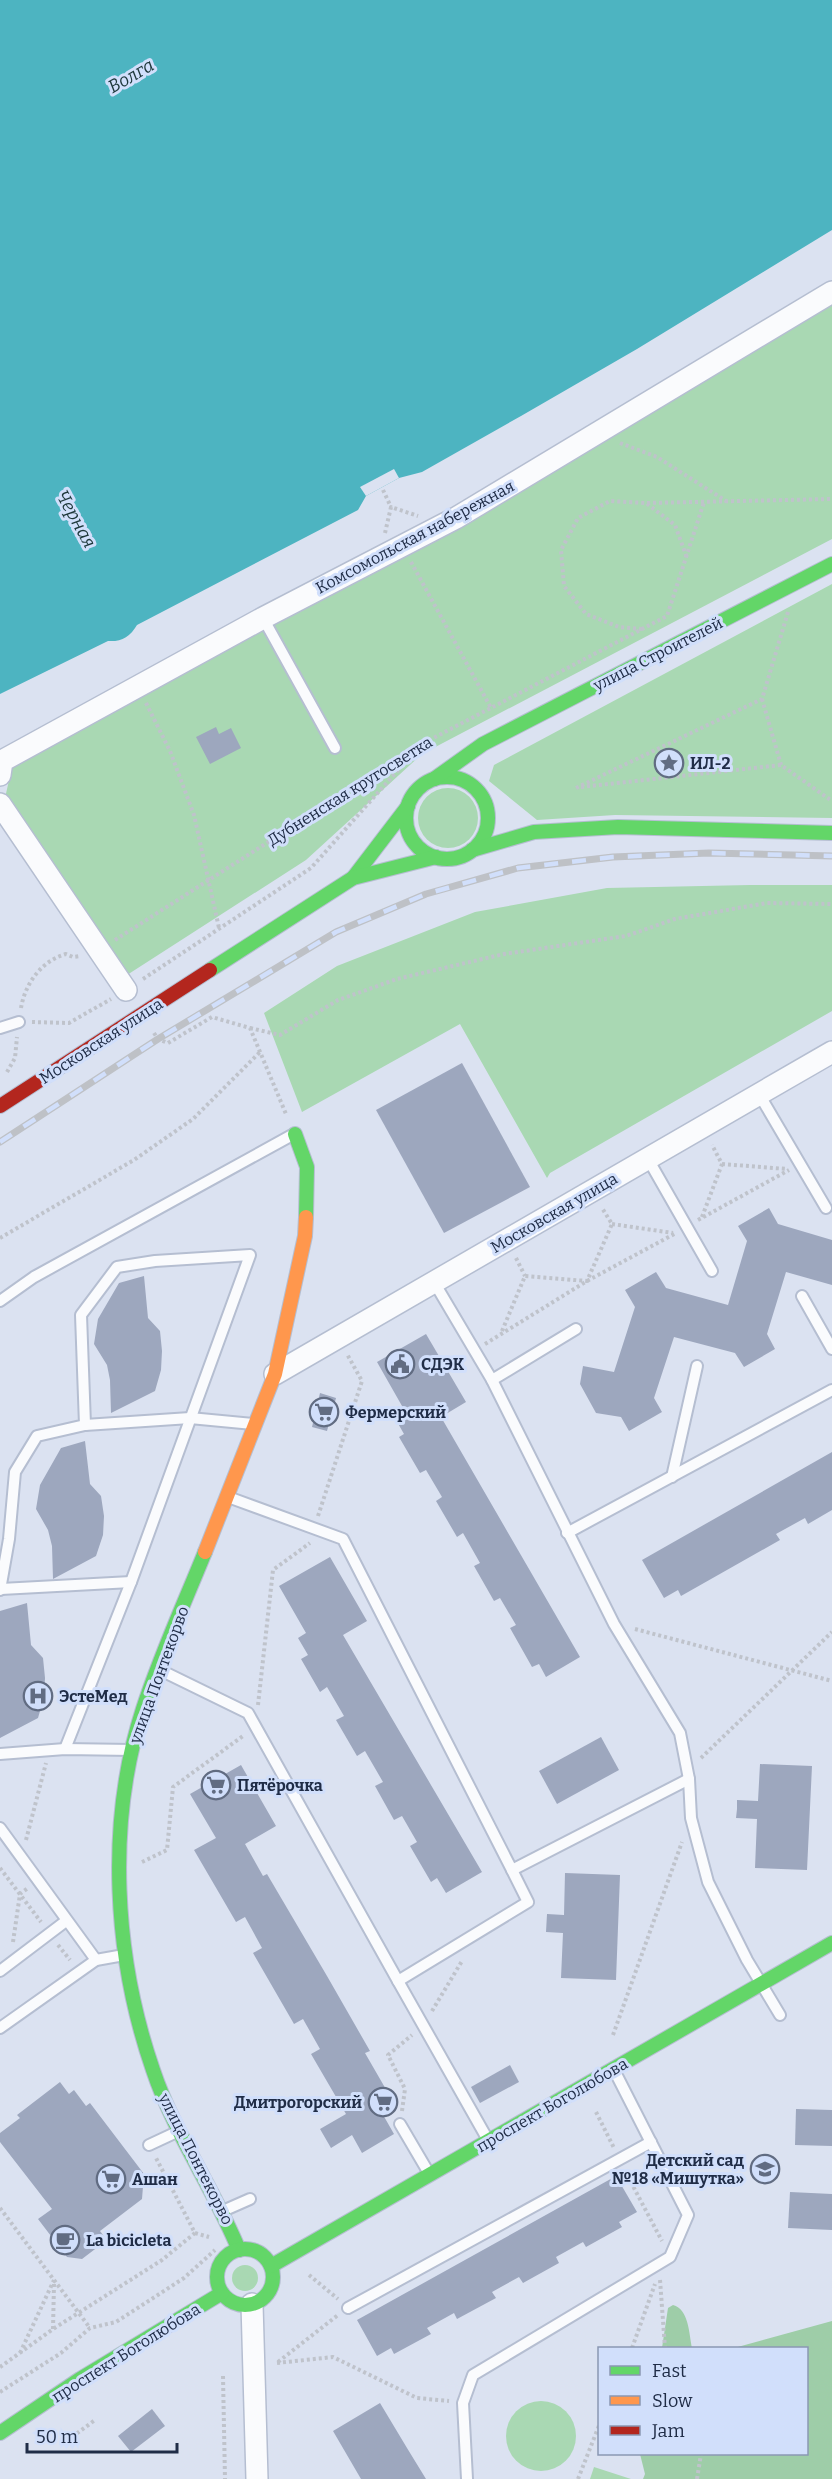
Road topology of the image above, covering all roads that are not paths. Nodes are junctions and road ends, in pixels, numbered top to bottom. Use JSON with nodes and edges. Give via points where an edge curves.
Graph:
{"nodes":[{"id":1,"x":832,"y":292,"type":"edge"},
{"id":2,"x":832,"y":564,"type":"edge"},
{"id":3,"x":263,"y":618,"type":"junction"},
{"id":4,"x":483,"y":744,"type":"junction"},
{"id":5,"x":335,"y":748,"type":"dead end"},
{"id":6,"x":474,"y":774,"type":"junction"},
{"id":7,"x":0,"y":775,"type":"edge"},
{"id":8,"x":434,"y":779,"type":"junction"},
{"id":9,"x":0,"y":804,"type":"edge"},
{"id":10,"x":486,"y":804,"type":"junction"},
{"id":11,"x":408,"y":806,"type":"junction"},
{"id":12,"x":534,"y":832,"type":"junction"},
{"id":13,"x":832,"y":832,"type":"edge"},
{"id":14,"x":472,"y":850,"type":"junction"},
{"id":15,"x":436,"y":857,"type":"junction"},
{"id":16,"x":353,"y":878,"type":"junction"},
{"id":17,"x":126,"y":990,"type":"road end"},
{"id":18,"x":19,"y":1022,"type":"road end"},
{"id":19,"x":0,"y":1028,"type":"edge"},
{"id":20,"x":832,"y":1052,"type":"edge"},
{"id":21,"x":759,"y":1094,"type":"junction"},
{"id":22,"x":2,"y":1102,"type":"edge"},
{"id":23,"x":295,"y":1134,"type":"joint"},
{"id":24,"x":648,"y":1158,"type":"junction"},
{"id":25,"x":826,"y":1208,"type":"dead end"},
{"id":26,"x":712,"y":1271,"type":"dead end"},
{"id":27,"x":434,"y":1282,"type":"junction"},
{"id":28,"x":802,"y":1296,"type":"dead end"},
{"id":29,"x":0,"y":1301,"type":"edge"},
{"id":30,"x":576,"y":1329,"type":"dead end"},
{"id":31,"x":832,"y":1349,"type":"edge"},
{"id":32,"x":697,"y":1366,"type":"dead end"},
{"id":33,"x":275,"y":1374,"type":"junction"},
{"id":34,"x":492,"y":1380,"type":"junction"},
{"id":35,"x":832,"y":1390,"type":"edge"},
{"id":36,"x":190,"y":1418,"type":"junction"},
{"id":37,"x":256,"y":1424,"type":"junction"},
{"id":38,"x":86,"y":1425,"type":"junction"},
{"id":39,"x":672,"y":1477,"type":"junction"},
{"id":40,"x":228,"y":1497,"type":"junction"},
{"id":41,"x":567,"y":1533,"type":"junction"},
{"id":42,"x":131,"y":1582,"type":"junction"},
{"id":43,"x":0,"y":1590,"type":"edge"},
{"id":44,"x":158,"y":1669,"type":"junction"},
{"id":45,"x":65,"y":1749,"type":"junction"},
{"id":46,"x":132,"y":1750,"type":"junction"},
{"id":47,"x":0,"y":1754,"type":"edge"},
{"id":48,"x":689,"y":1779,"type":"junction"},
{"id":49,"x":0,"y":1828,"type":"edge"},
{"id":50,"x":512,"y":1870,"type":"junction"},
{"id":51,"x":66,"y":1921,"type":"junction"},
{"id":52,"x":832,"y":1943,"type":"edge"},
{"id":53,"x":126,"y":1954,"type":"junction"},
{"id":54,"x":96,"y":1960,"type":"junction"},
{"id":55,"x":0,"y":1971,"type":"edge"},
{"id":56,"x":398,"y":1981,"type":"junction"},
{"id":57,"x":762,"y":1983,"type":"junction"},
{"id":58,"x":780,"y":2015,"type":"dead end"},
{"id":59,"x":0,"y":2028,"type":"edge"},
{"id":60,"x":614,"y":2068,"type":"junction"},
{"id":61,"x":400,"y":2124,"type":"dead end"},
{"id":62,"x":180,"y":2131,"type":"junction"},
{"id":63,"x":489,"y":2141,"type":"junction"},
{"id":64,"x":651,"y":2142,"type":"junction"},
{"id":65,"x":149,"y":2145,"type":"road end"},
{"id":66,"x":430,"y":2175,"type":"junction"},
{"id":67,"x":250,"y":2199,"type":"dead end"},
{"id":68,"x":223,"y":2211,"type":"junction"},
{"id":69,"x":239,"y":2250,"type":"junction"},
{"id":70,"x":271,"y":2266,"type":"junction"},
{"id":71,"x":222,"y":2293,"type":"junction"},
{"id":72,"x":252,"y":2304,"type":"junction"},
{"id":73,"x":348,"y":2308,"type":"road end"},
{"id":74,"x":0,"y":2433,"type":"edge"},
{"id":75,"x":257,"y":2479,"type":"edge"},
{"id":76,"x":467,"y":2479,"type":"edge"}],
"edges":[{"from":1,"to":3,"type":"street","name":"Комсомольская набережная","via":[[456,518]]},
{"from":2,"to":4,"type":"main road","name":"улица Строителей"},
{"from":3,"to":5,"type":"lane"},
{"from":3,"to":7,"type":"street","name":"Комсомольская набережная","via":[[2,761]]},
{"from":4,"to":6,"type":"main road"},
{"from":4,"to":8,"type":"main road","name":"улица Строителей"},
{"from":6,"to":8,"type":"main road"},
{"from":6,"to":10,"type":"main road"},
{"from":8,"to":11,"type":"main road","via":[[418,790]]},
{"from":9,"to":17,"type":"street"},
{"from":10,"to":12,"type":"main road"},
{"from":10,"to":14,"type":"main road","via":[[487,830]]},
{"from":11,"to":15,"type":"main road","via":[[406,819],[415,843]]},
{"from":11,"to":16,"type":"main road"},
{"from":12,"to":13,"type":"main road","via":[[618,827]]},
{"from":12,"to":14,"type":"main road"},
{"from":14,"to":15,"type":"main road","via":[[449,859]]},
{"from":15,"to":16,"type":"main road"},
{"from":16,"to":22,"type":"main road","name":"Московская улица"},
{"from":18,"to":19,"type":"lane"},
{"from":20,"to":21,"type":"street","name":"Московская улица"},
{"from":21,"to":24,"type":"street","name":"Московская улица"},
{"from":21,"to":25,"type":"lane"},
{"from":23,"to":29,"type":"lane","via":[[34,1277]]},
{"from":23,"to":33,"type":"main road","name":"улица Понтекорво","via":[[307,1167],[305,1236]]},
{"from":24,"to":26,"type":"lane"},
{"from":24,"to":27,"type":"street","name":"Московская улица"},
{"from":27,"to":33,"type":"street","name":"Московская улица"},
{"from":27,"to":34,"type":"lane"},
{"from":28,"to":31,"type":"lane"},
{"from":30,"to":34,"type":"lane"},
{"from":32,"to":39,"type":"lane"},
{"from":33,"to":37,"type":"main road","name":"улица Понтекорво"},
{"from":34,"to":41,"type":"lane"},
{"from":35,"to":39,"type":"lane"},
{"from":36,"to":37,"type":"lane"},
{"from":36,"to":38,"type":"lane"},
{"from":36,"to":38,"type":"lane","via":[[250,1255],[117,1267],[81,1315]]},
{"from":36,"to":42,"type":"lane"},
{"from":37,"to":40,"type":"main road","name":"улица Понтекорво"},
{"from":38,"to":43,"type":"lane","via":[[37,1436],[15,1472]]},
{"from":39,"to":41,"type":"lane"},
{"from":40,"to":44,"type":"main road","name":"улица Понтекорво"},
{"from":40,"to":50,"type":"lane","via":[[343,1539]]},
{"from":41,"to":48,"type":"lane","via":[[614,1624],[680,1733]]},
{"from":42,"to":43,"type":"lane"},
{"from":42,"to":45,"type":"lane"},
{"from":44,"to":46,"type":"main road","name":"улица Понтекорво"},
{"from":44,"to":56,"type":"lane","via":[[249,1713]]},
{"from":45,"to":46,"type":"lane"},
{"from":45,"to":47,"type":"lane"},
{"from":46,"to":53,"type":"main road","name":"улица Понтекорво","via":[[124,1788],[118,1868]]},
{"from":48,"to":50,"type":"lane"},
{"from":48,"to":57,"type":"lane","via":[[691,1818],[708,1882]]},
{"from":49,"to":51,"type":"lane"},
{"from":50,"to":56,"type":"lane","via":[[528,1902]]},
{"from":51,"to":54,"type":"lane"},
{"from":51,"to":55,"type":"lane"},
{"from":52,"to":57,"type":"main road","name":"проспект Боголюбова"},
{"from":53,"to":54,"type":"lane"},
{"from":53,"to":62,"type":"main road","name":"улица Понтекорво","via":[[134,2003],[153,2071]]},
{"from":54,"to":59,"type":"lane"},
{"from":56,"to":63,"type":"lane"},
{"from":57,"to":58,"type":"lane"},
{"from":57,"to":60,"type":"main road","name":"проспект Боголюбова"},
{"from":60,"to":63,"type":"main road","name":"проспект Боголюбова"},
{"from":60,"to":64,"type":"lane"},
{"from":61,"to":66,"type":"lane"},
{"from":62,"to":65,"type":"lane"},
{"from":62,"to":68,"type":"main road","name":"улица Понтекорво"},
{"from":63,"to":66,"type":"main road","name":"проспект Боголюбова"},
{"from":64,"to":73,"type":"lane"},
{"from":64,"to":76,"type":"lane","via":[[688,2215],[670,2257],[473,2375],[463,2403]]},
{"from":66,"to":70,"type":"main road","name":"проспект Боголюбова"},
{"from":67,"to":68,"type":"lane"},
{"from":68,"to":69,"type":"main road","name":"улица Понтекорво"},
{"from":69,"to":70,"type":"main road","via":[[258,2252]]},
{"from":69,"to":71,"type":"main road","via":[[219,2266],[217,2276]]},
{"from":70,"to":72,"type":"main road","via":[[272,2285],[261,2300]]},
{"from":71,"to":72,"type":"main road","via":[[236,2303]]},
{"from":71,"to":74,"type":"main road","name":"проспект Боголюбова","via":[[80,2379]]},
{"from":72,"to":75,"type":"street"}]}
